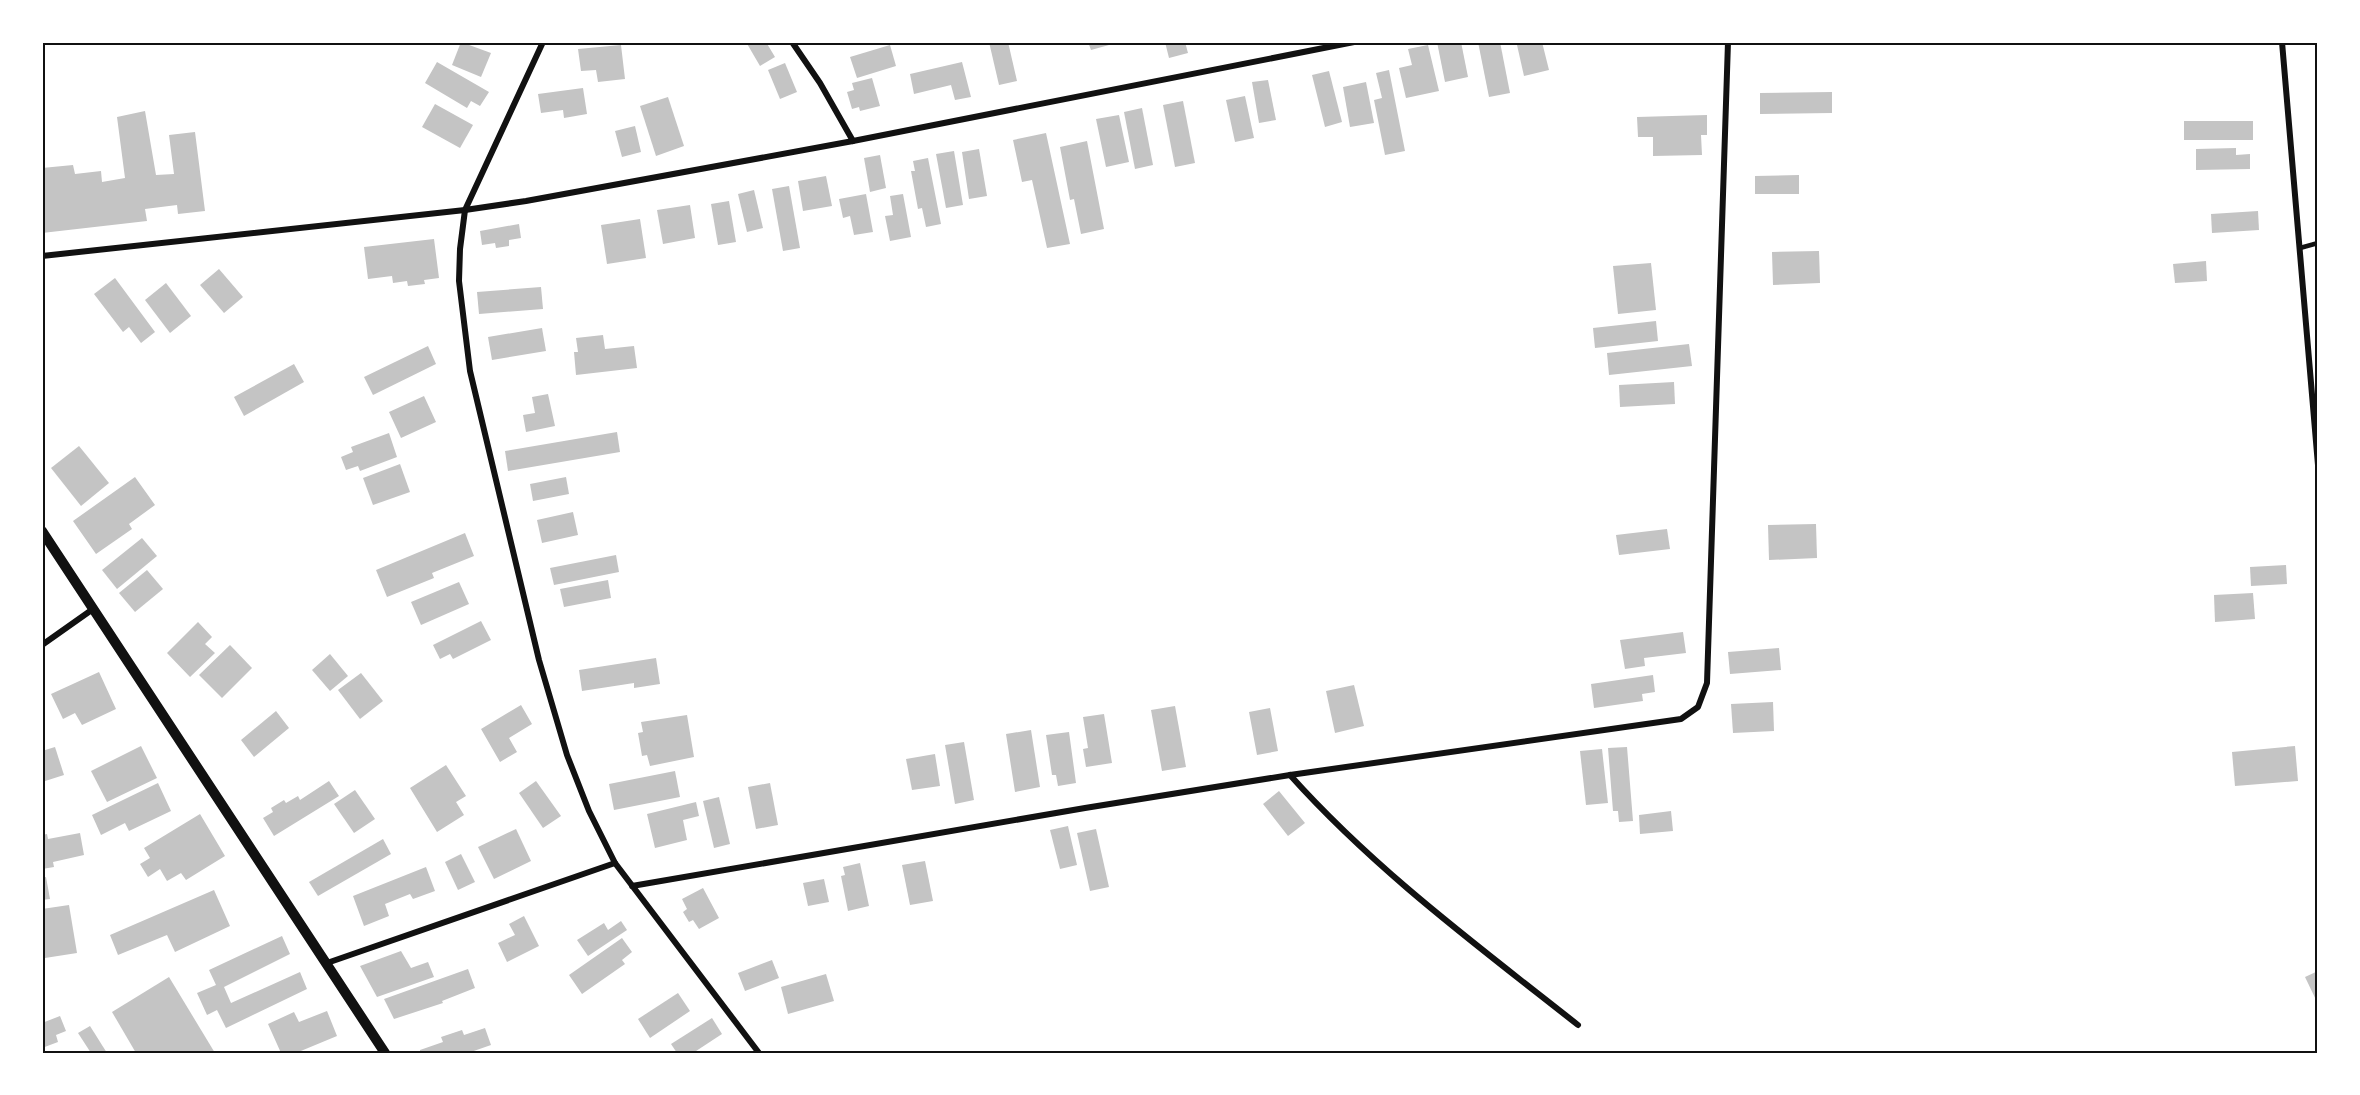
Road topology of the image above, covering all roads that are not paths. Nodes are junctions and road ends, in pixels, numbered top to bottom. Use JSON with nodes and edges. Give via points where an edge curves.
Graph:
{"nodes":[{"id":1,"x":543,"y":42,"type":"edge"},
{"id":2,"x":792,"y":42,"type":"edge"},
{"id":3,"x":1354,"y":42,"type":"edge"},
{"id":4,"x":1728,"y":42,"type":"edge"},
{"id":5,"x":2282,"y":42,"type":"edge"},
{"id":6,"x":853,"y":141,"type":"junction"},
{"id":7,"x":465,"y":210,"type":"junction"},
{"id":8,"x":2318,"y":243,"type":"edge"},
{"id":9,"x":2300,"y":248,"type":"junction"},
{"id":10,"x":42,"y":256,"type":"edge"},
{"id":11,"x":2318,"y":465,"type":"edge"},
{"id":12,"x":42,"y":531,"type":"edge"},
{"id":13,"x":93,"y":609,"type":"junction"},
{"id":14,"x":42,"y":645,"type":"edge"},
{"id":15,"x":1290,"y":775,"type":"junction"},
{"id":16,"x":615,"y":863,"type":"junction"},
{"id":17,"x":632,"y":886,"type":"junction"},
{"id":18,"x":327,"y":963,"type":"junction"},
{"id":19,"x":1578,"y":1025,"type":"dead end"},
{"id":20,"x":385,"y":1053,"type":"edge"},
{"id":21,"x":759,"y":1053,"type":"edge"}],
"edges":[{"from":1,"to":7,"type":"street"},
{"from":2,"to":6,"type":"street"},
{"from":3,"to":6,"type":"street"},
{"from":4,"to":15,"type":"street","via":[[1707,683],[1698,706],[1681,719]]},
{"from":5,"to":9,"type":"street"},
{"from":6,"to":7,"type":"street"},
{"from":7,"to":10,"type":"street"},
{"from":7,"to":16,"type":"street","via":[[459,281],[470,371],[539,660],[567,754]]},
{"from":8,"to":9,"type":"lane"},
{"from":9,"to":11,"type":"street"},
{"from":12,"to":13,"type":"street"},
{"from":13,"to":14,"type":"street"},
{"from":13,"to":18,"type":"street"},
{"from":15,"to":17,"type":"street"},
{"from":15,"to":19,"type":"street","via":[[1323,812],[1400,882]]},
{"from":16,"to":17,"type":"street"},
{"from":16,"to":18,"type":"street"},
{"from":17,"to":21,"type":"street"},
{"from":18,"to":20,"type":"street"}]}
